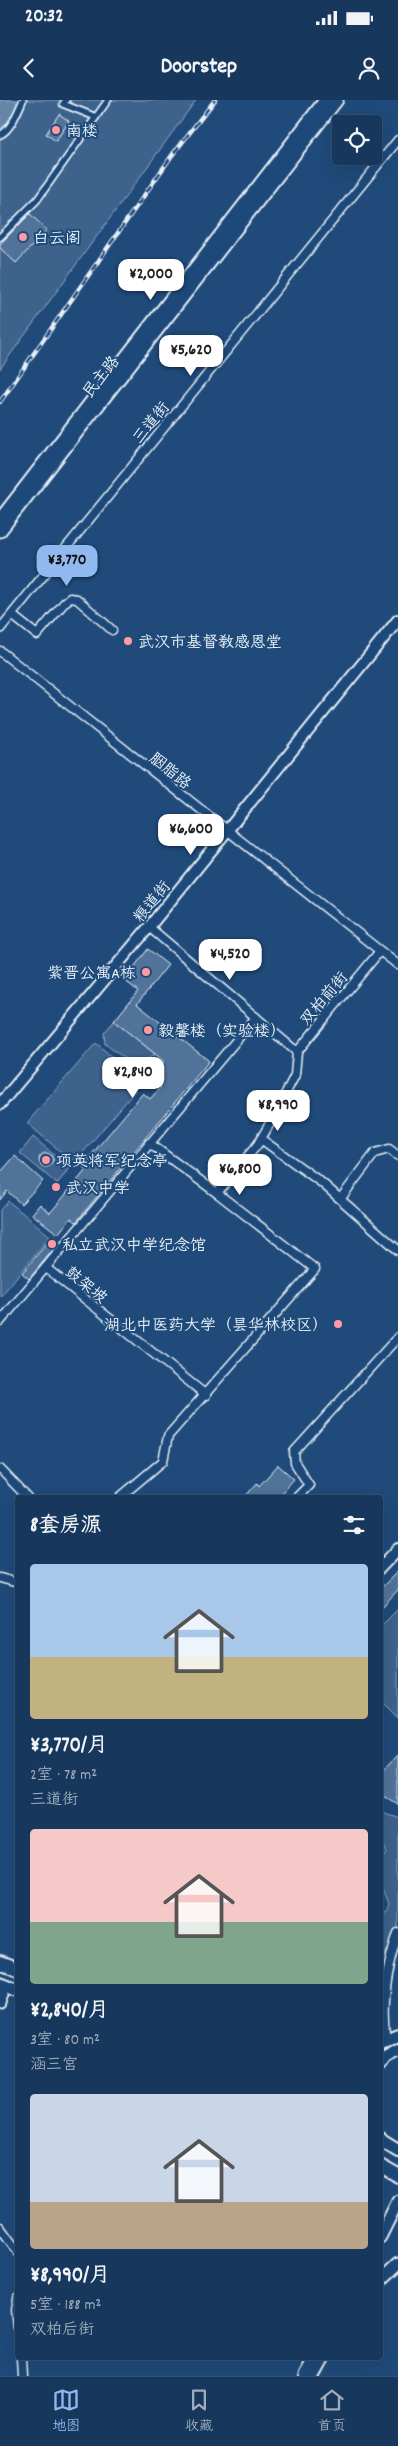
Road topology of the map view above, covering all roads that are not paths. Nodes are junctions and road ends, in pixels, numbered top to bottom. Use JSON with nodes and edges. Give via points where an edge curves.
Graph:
{"nodes":[{"id":1,"x":22,"y":100,"type":"edge"},
{"id":2,"x":66,"y":100,"type":"edge"},
{"id":3,"x":108,"y":100,"type":"edge"},
{"id":4,"x":325,"y":100,"type":"edge"},
{"id":5,"x":337,"y":100,"type":"edge"},
{"id":6,"x":96,"y":117,"type":"junction"},
{"id":7,"x":0,"y":135,"type":"edge"},
{"id":8,"x":398,"y":140,"type":"edge"},
{"id":9,"x":0,"y":238,"type":"edge"},
{"id":10,"x":0,"y":519,"type":"edge"},
{"id":11,"x":0,"y":531,"type":"edge"},
{"id":12,"x":12,"y":614,"type":"junction"},
{"id":13,"x":398,"y":620,"type":"edge"},
{"id":14,"x":0,"y":629,"type":"edge"},
{"id":15,"x":112,"y":630,"type":"dead end"},
{"id":16,"x":0,"y":651,"type":"edge"},
{"id":17,"x":227,"y":832,"type":"junction"},
{"id":18,"x":149,"y":927,"type":"junction"},
{"id":19,"x":380,"y":951,"type":"junction"},
{"id":20,"x":398,"y":965,"type":"edge"},
{"id":21,"x":256,"y":1016,"type":"junction"},
{"id":22,"x":296,"y":1052,"type":"junction"},
{"id":23,"x":0,"y":1104,"type":"edge"},
{"id":24,"x":261,"y":1139,"type":"junction"},
{"id":25,"x":149,"y":1143,"type":"junction"},
{"id":26,"x":398,"y":1156,"type":"edge"},
{"id":27,"x":217,"y":1193,"type":"junction"},
{"id":28,"x":340,"y":1198,"type":"junction"},
{"id":29,"x":398,"y":1250,"type":"edge"},
{"id":30,"x":46,"y":1268,"type":"junction"},
{"id":31,"x":0,"y":1322,"type":"edge"},
{"id":32,"x":398,"y":1337,"type":"edge"},
{"id":33,"x":206,"y":1395,"type":"junction"},
{"id":34,"x":0,"y":1469,"type":"edge"},
{"id":35,"x":25,"y":1495,"type":"edge"},
{"id":36,"x":123,"y":1495,"type":"edge"},
{"id":37,"x":299,"y":1495,"type":"edge"},
{"id":38,"x":398,"y":1549,"type":"edge"},
{"id":39,"x":383,"y":1565,"type":"edge"},
{"id":40,"x":0,"y":1578,"type":"edge"},
{"id":41,"x":15,"y":1582,"type":"edge"},
{"id":42,"x":398,"y":1933,"type":"edge"},
{"id":43,"x":0,"y":1962,"type":"edge"},
{"id":44,"x":15,"y":1968,"type":"edge"},
{"id":45,"x":6,"y":1987,"type":"edge"},
{"id":46,"x":0,"y":2003,"type":"edge"},
{"id":47,"x":398,"y":2035,"type":"edge"},
{"id":48,"x":383,"y":2040,"type":"edge"},
{"id":49,"x":398,"y":2050,"type":"edge"},
{"id":50,"x":383,"y":2060,"type":"edge"},
{"id":51,"x":383,"y":2141,"type":"edge"},
{"id":52,"x":398,"y":2150,"type":"edge"},
{"id":53,"x":383,"y":2168,"type":"edge"},
{"id":54,"x":398,"y":2176,"type":"edge"},
{"id":55,"x":398,"y":2201,"type":"edge"},
{"id":56,"x":0,"y":2227,"type":"edge"},
{"id":57,"x":383,"y":2231,"type":"edge"},
{"id":58,"x":15,"y":2248,"type":"edge"},
{"id":59,"x":398,"y":2264,"type":"edge"},
{"id":60,"x":383,"y":2278,"type":"edge"},
{"id":61,"x":21,"y":2360,"type":"edge"},
{"id":62,"x":313,"y":2360,"type":"edge"},
{"id":63,"x":323,"y":2360,"type":"edge"},
{"id":64,"x":22,"y":2376,"type":"edge"},
{"id":65,"x":305,"y":2376,"type":"edge"},
{"id":66,"x":314,"y":2376,"type":"edge"}],
"edges":[{"from":1,"to":7,"type":"street"},
{"from":2,"to":6,"type":"street","via":[[63,104]]},
{"from":3,"to":6,"type":"street"},
{"from":4,"to":10,"type":"main road","name":"民主路"},
{"from":5,"to":11,"type":"main road","name":"民主路"},
{"from":6,"to":9,"type":"street","via":[[37,200]]},
{"from":8,"to":12,"type":"street","name":"三道街"},
{"from":12,"to":14,"type":"street","name":"三道街"},
{"from":12,"to":15,"type":"street","via":[[37,635],[65,602],[70,598],[77,599]]},
{"from":13,"to":17,"type":"street","name":"粮道街"},
{"from":16,"to":17,"type":"street","name":"胭脂路"},
{"from":17,"to":18,"type":"street","name":"粮道街"},
{"from":17,"to":19,"type":"street","name":"胭脂路"},
{"from":18,"to":21,"type":"street"},
{"from":18,"to":23,"type":"street","name":"粮道街"},
{"from":19,"to":20,"type":"street","name":"胭脂路"},
{"from":19,"to":22,"type":"street","name":"双柏前街"},
{"from":21,"to":22,"type":"street"},
{"from":21,"to":25,"type":"street"},
{"from":22,"to":24,"type":"street","via":[[295,1075]]},
{"from":24,"to":27,"type":"street"},
{"from":24,"to":28,"type":"street"},
{"from":25,"to":27,"type":"street"},
{"from":25,"to":30,"type":"street"},
{"from":26,"to":28,"type":"street","via":[[389,1149],[375,1152]]},
{"from":27,"to":33,"type":"street","via":[[315,1270]]},
{"from":28,"to":29,"type":"street"},
{"from":30,"to":31,"type":"street"},
{"from":30,"to":33,"type":"street","name":"鼓架坡"},
{"from":32,"to":37,"type":"street","via":[[294,1452],[295,1463],[309,1485]]},
{"from":33,"to":36,"type":"street","via":[[168,1436],[163,1461]]},
{"from":34,"to":35,"type":"street"},
{"from":38,"to":39,"type":"street"},
{"from":40,"to":41,"type":"street"},
{"from":42,"to":48,"type":"street","via":[[385,1987]]},
{"from":43,"to":44,"type":"main road"},
{"from":45,"to":46,"type":"main road"},
{"from":47,"to":48,"type":"main road"},
{"from":49,"to":50,"type":"main road"},
{"from":51,"to":52,"type":"main road"},
{"from":53,"to":54,"type":"main road"},
{"from":55,"to":57,"type":"main road"},
{"from":56,"to":58,"type":"street"},
{"from":59,"to":60,"type":"main road"},
{"from":61,"to":64,"type":"street"},
{"from":62,"to":65,"type":"main road"},
{"from":63,"to":66,"type":"main road"}]}
